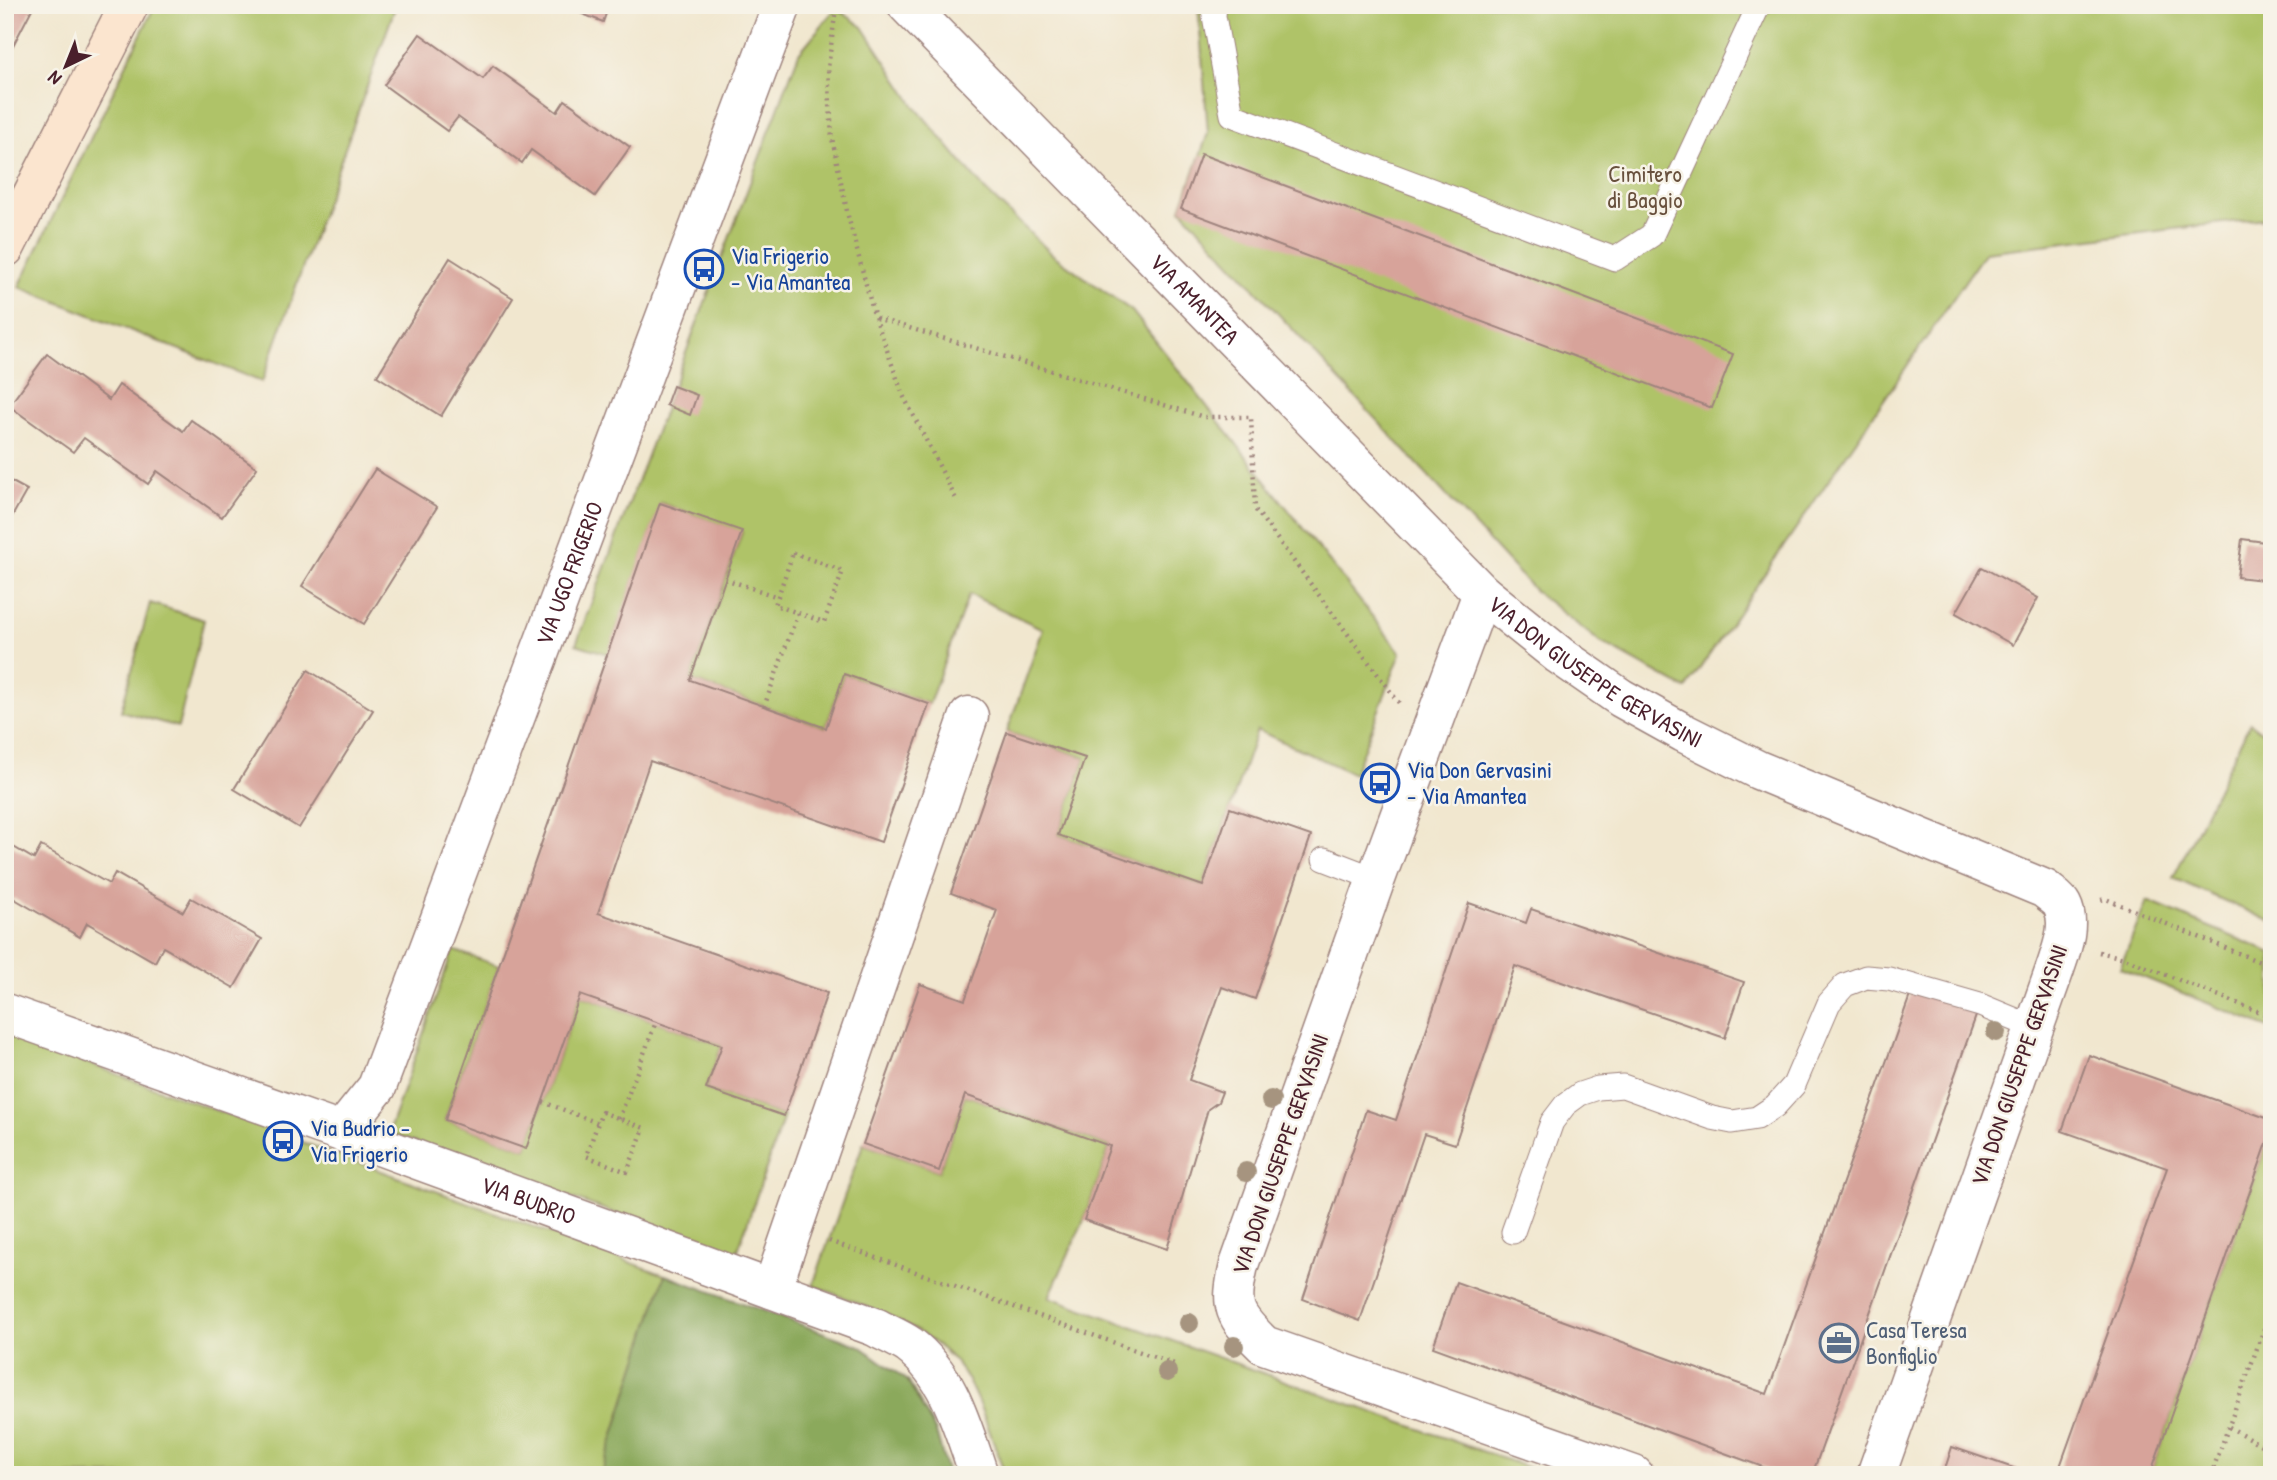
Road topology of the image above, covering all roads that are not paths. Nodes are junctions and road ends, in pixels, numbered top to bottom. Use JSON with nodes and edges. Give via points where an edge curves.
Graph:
{"nodes":[{"id":1,"x":129,"y":5,"type":"edge"},
{"id":2,"x":782,"y":5,"type":"edge"},
{"id":3,"x":907,"y":5,"type":"edge"},
{"id":4,"x":1215,"y":5,"type":"edge"},
{"id":5,"x":1759,"y":5,"type":"edge"},
{"id":6,"x":6,"y":244,"type":"edge"},
{"id":7,"x":1482,"y":593,"type":"junction"},
{"id":8,"x":970,"y":716,"type":"dead end"},
{"id":9,"x":1324,"y":859,"type":"dead end"},
{"id":10,"x":1376,"y":879,"type":"junction"},
{"id":11,"x":5,"y":1013,"type":"edge"},
{"id":12,"x":2033,"y":1027,"type":"junction"},
{"id":13,"x":341,"y":1132,"type":"junction"},
{"id":14,"x":1513,"y":1232,"type":"dead end"},
{"id":15,"x":772,"y":1289,"type":"junction"},
{"id":16,"x":979,"y":1475,"type":"edge"},
{"id":17,"x":1634,"y":1475,"type":"edge"},
{"id":18,"x":1876,"y":1475,"type":"edge"}],
"edges":[{"from":1,"to":6,"type":"street"},
{"from":2,"to":13,"type":"street","name":"VIA UGO FRIGERIO","via":[[377,1087]]},
{"from":3,"to":7,"type":"street","name":"VIA AMANTEA"},
{"from":4,"to":5,"type":"lane","via":[[1232,115],[1615,259],[1652,235]]},
{"from":7,"to":10,"type":"street","name":"VIA DON GIUSEPPE GERVASINI"},
{"from":7,"to":12,"type":"street","name":"VIA DON GIUSEPPE GERVASINI","via":[[1569,662],[1684,733],[1758,770],[2045,889],[2062,904],[2066,924]]},
{"from":8,"to":15,"type":"street"},
{"from":9,"to":10,"type":"lane"},
{"from":10,"to":17,"type":"street","name":"VIA DON GIUSEPPE GERVASINI","via":[[1239,1265],[1233,1292],[1236,1313],[1264,1345]]},
{"from":11,"to":13,"type":"street","name":"VIA BUDRIO"},
{"from":12,"to":14,"type":"lane","via":[[1980,1005],[1889,979],[1866,977],[1846,985],[1829,1003],[1794,1085],[1776,1106],[1757,1118],[1732,1122],[1712,1118],[1623,1086],[1598,1088],[1573,1099],[1552,1122]]},
{"from":12,"to":18,"type":"street","name":"VIA DON GIUSEPPE GERVASINI"},
{"from":13,"to":15,"type":"street","name":"VIA BUDRIO"},
{"from":15,"to":16,"type":"street","name":"VIA BUDRIO","via":[[875,1327],[909,1345],[935,1371],[956,1408]]}]}
